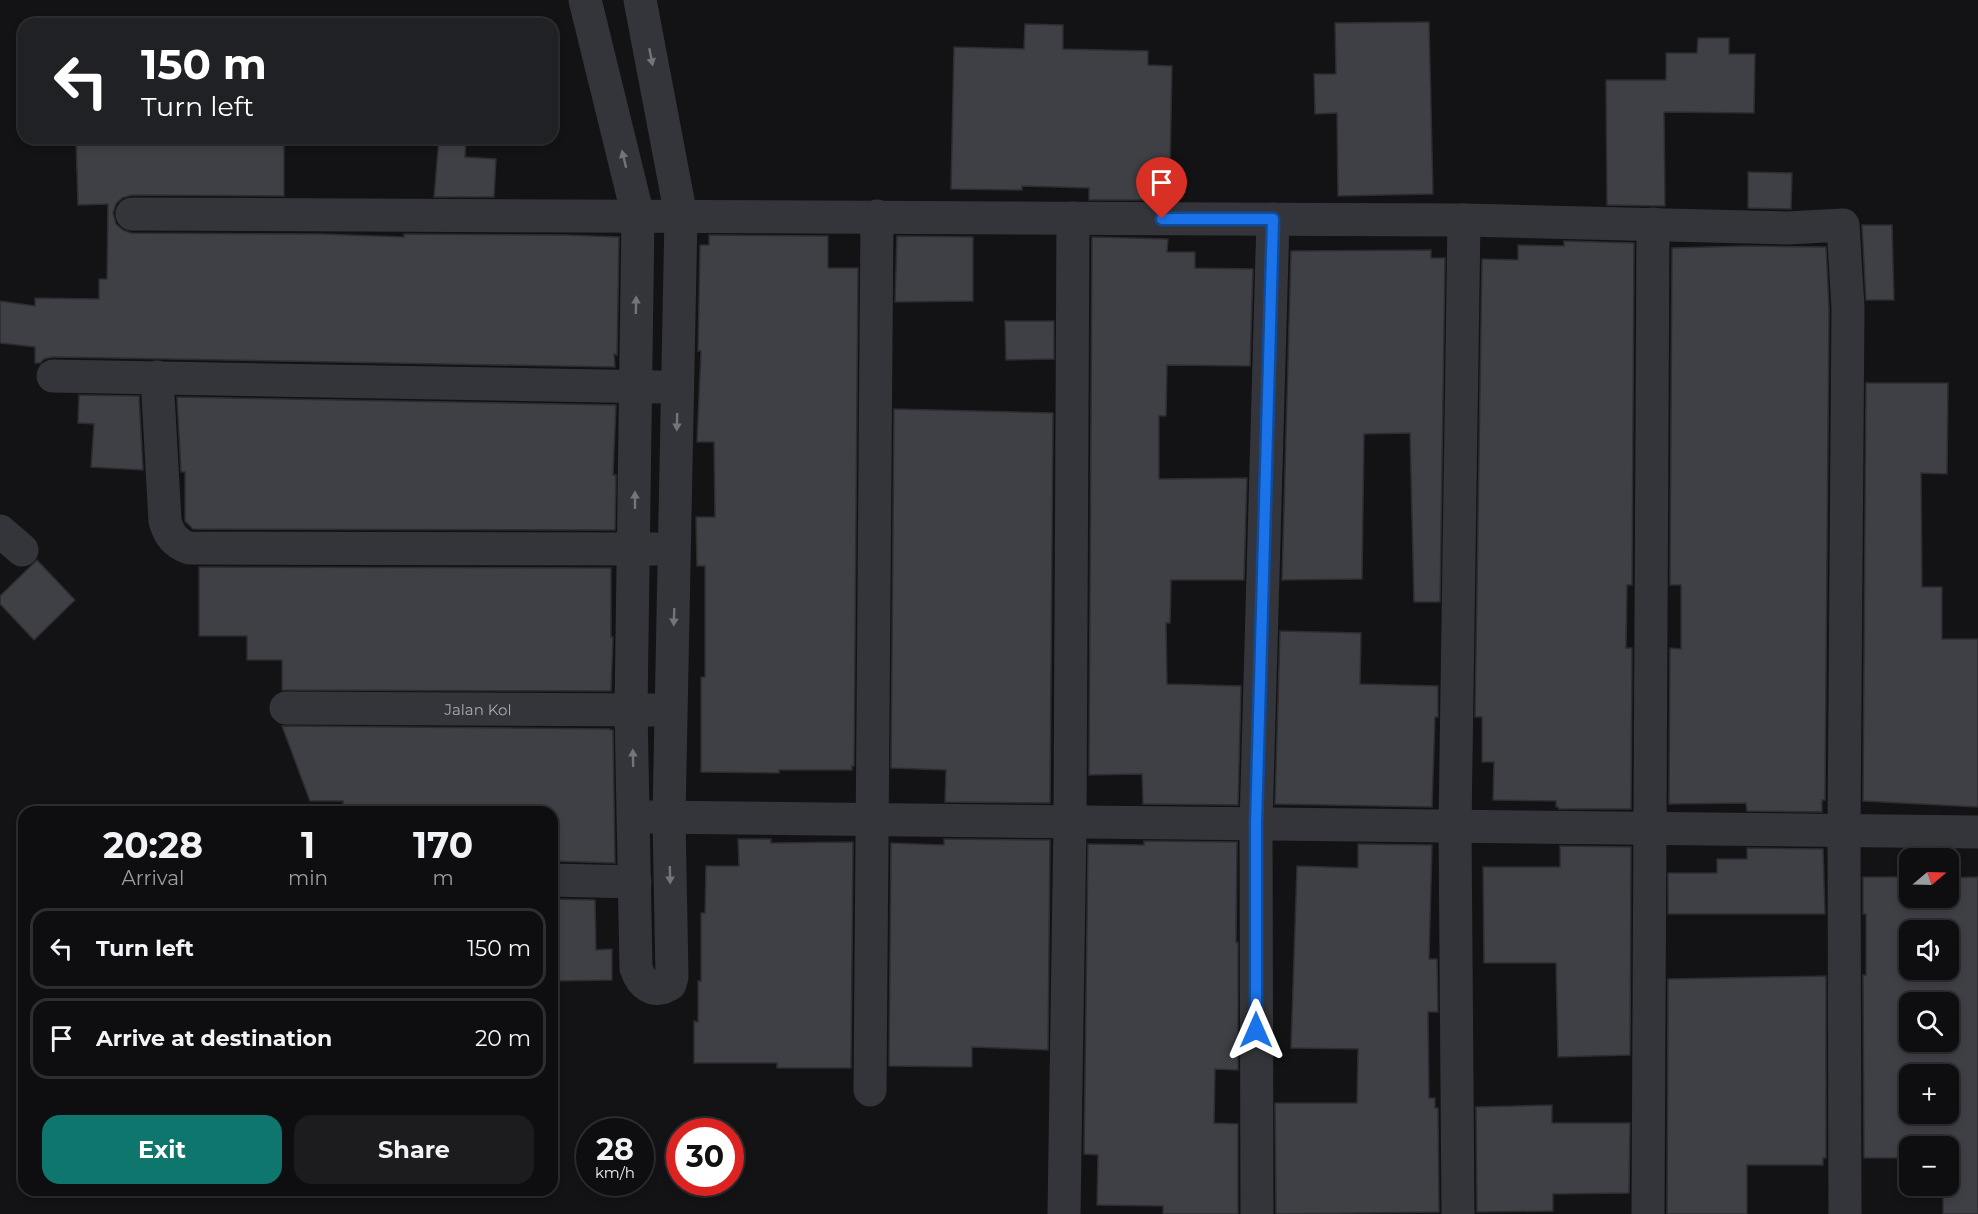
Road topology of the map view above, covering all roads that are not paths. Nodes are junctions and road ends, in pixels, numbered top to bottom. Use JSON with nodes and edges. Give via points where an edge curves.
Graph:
{"nodes":[{"id":1,"x":585,"y":0,"type":"edge"},
{"id":2,"x":639,"y":0,"type":"edge"},
{"id":3,"x":132,"y":214,"type":"dead end"},
{"id":4,"x":638,"y":216,"type":"junction"},
{"id":5,"x":681,"y":216,"type":"junction"},
{"id":6,"x":878,"y":216,"type":"junction"},
{"id":7,"x":1073,"y":218,"type":"junction"},
{"id":8,"x":1273,"y":219,"type":"junction"},
{"id":9,"x":1464,"y":220,"type":"junction"},
{"id":10,"x":1653,"y":224,"type":"junction"},
{"id":11,"x":54,"y":376,"type":"dead end"},
{"id":12,"x":157,"y":377,"type":"junction"},
{"id":13,"x":635,"y":386,"type":"junction"},
{"id":14,"x":677,"y":387,"type":"junction"},
{"id":15,"x":634,"y":549,"type":"junction"},
{"id":16,"x":675,"y":550,"type":"junction"},
{"id":17,"x":286,"y":708,"type":"dead end"},
{"id":18,"x":632,"y":709,"type":"junction"},
{"id":19,"x":671,"y":710,"type":"junction"},
{"id":20,"x":634,"y":816,"type":"junction"},
{"id":21,"x":669,"y":817,"type":"junction"},
{"id":22,"x":874,"y":819,"type":"junction"},
{"id":23,"x":1070,"y":822,"type":"junction"},
{"id":24,"x":1256,"y":824,"type":"junction"},
{"id":25,"x":1455,"y":826,"type":"junction"},
{"id":26,"x":1651,"y":828,"type":"junction"},
{"id":27,"x":1844,"y":830,"type":"junction"},
{"id":28,"x":1978,"y":832,"type":"edge"},
{"id":29,"x":558,"y":879,"type":"edge"},
{"id":30,"x":635,"y":882,"type":"junction"},
{"id":31,"x":870,"y":1090,"type":"dead end"},
{"id":32,"x":1064,"y":1214,"type":"edge"},
{"id":33,"x":1257,"y":1214,"type":"edge"},
{"id":34,"x":1458,"y":1214,"type":"edge"},
{"id":35,"x":1648,"y":1214,"type":"edge"},
{"id":36,"x":1845,"y":1214,"type":"edge"}],
"edges":[{"from":4,"to":1,"type":"street","one_way":true},
{"from":2,"to":5,"type":"street","one_way":true},
{"from":3,"to":4,"type":"street"},
{"from":4,"to":5,"type":"street"},
{"from":13,"to":4,"type":"street","one_way":true},
{"from":5,"to":6,"type":"street"},
{"from":5,"to":14,"type":"street"},
{"from":6,"to":7,"type":"street"},
{"from":6,"to":22,"type":"street"},
{"from":7,"to":8,"type":"street"},
{"from":7,"to":23,"type":"street"},
{"from":8,"to":9,"type":"street"},
{"from":8,"to":24,"type":"street"},
{"from":9,"to":10,"type":"street"},
{"from":9,"to":25,"type":"street"},
{"from":10,"to":26,"type":"street"},
{"from":10,"to":27,"type":"street","via":[[1787,228],[1843,225],[1848,308]]},
{"from":11,"to":12,"type":"street"},
{"from":12,"to":13,"type":"street"},
{"from":12,"to":15,"type":"street","via":[[165,521],[180,545]]},
{"from":13,"to":14,"type":"street"},
{"from":15,"to":13,"type":"street","one_way":true},
{"from":14,"to":16,"type":"street","one_way":true},
{"from":15,"to":16,"type":"street"},
{"from":15,"to":18,"type":"street"},
{"from":16,"to":19,"type":"street","one_way":true},
{"from":17,"to":18,"type":"street","name":"Jalan Kol"},
{"from":18,"to":19,"type":"street","name":"Jalan Kol"},
{"from":20,"to":18,"type":"street","one_way":true},
{"from":19,"to":21,"type":"street"},
{"from":20,"to":21,"type":"street"},
{"from":20,"to":30,"type":"street"},
{"from":21,"to":22,"type":"street"},
{"from":21,"to":30,"type":"street","one_way":true,"via":[[672,977],[670,984],[660,989],[645,985],[636,968]]},
{"from":22,"to":23,"type":"street"},
{"from":22,"to":31,"type":"street"},
{"from":23,"to":24,"type":"street"},
{"from":23,"to":32,"type":"street"},
{"from":24,"to":25,"type":"street"},
{"from":24,"to":33,"type":"street"},
{"from":25,"to":26,"type":"street"},
{"from":25,"to":34,"type":"street"},
{"from":26,"to":27,"type":"street"},
{"from":26,"to":35,"type":"street"},
{"from":27,"to":28,"type":"street"},
{"from":27,"to":36,"type":"street"},
{"from":29,"to":30,"type":"street"}]}
